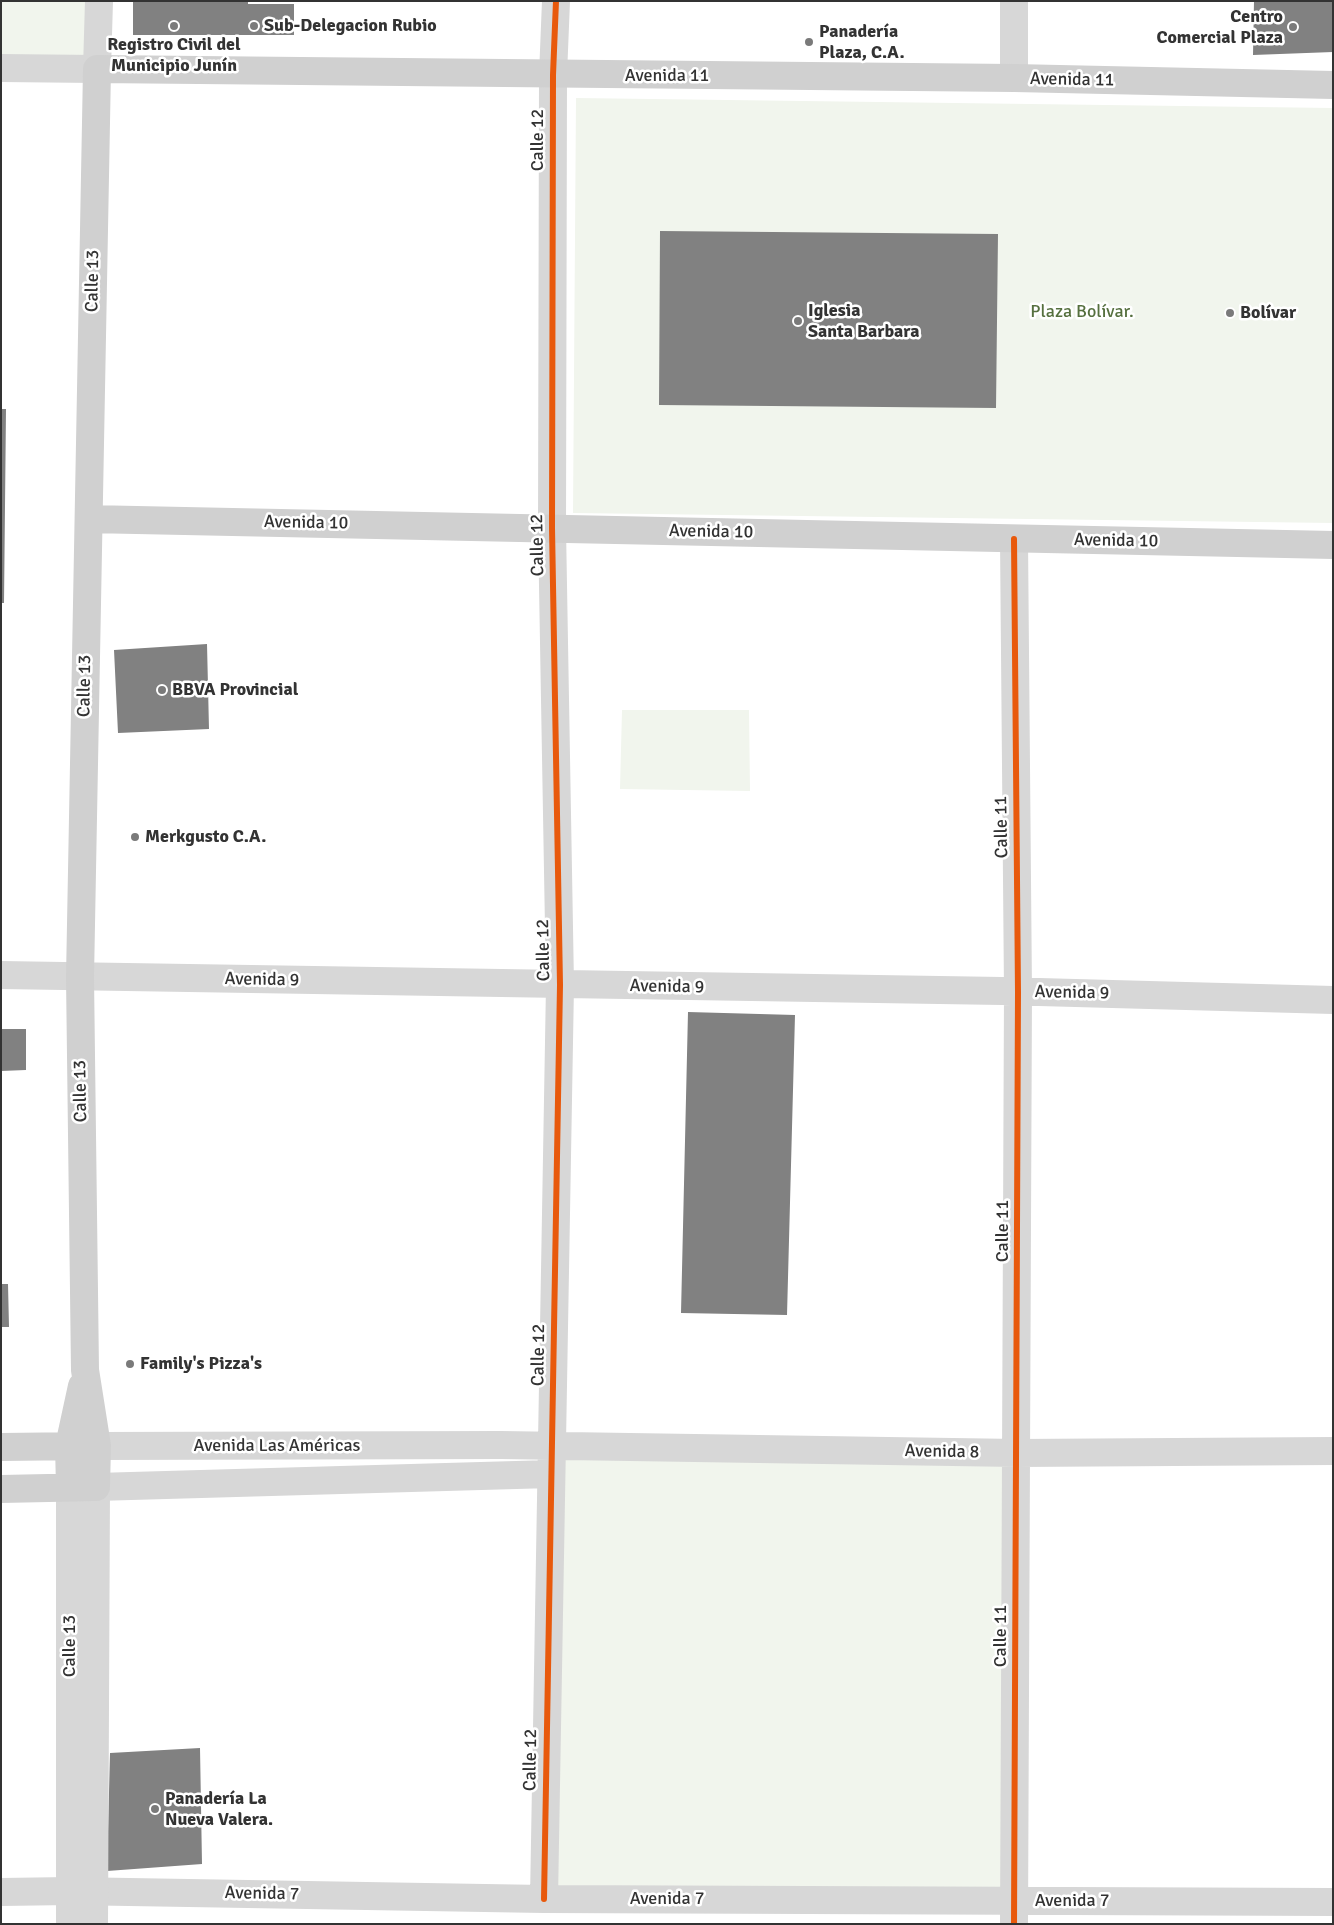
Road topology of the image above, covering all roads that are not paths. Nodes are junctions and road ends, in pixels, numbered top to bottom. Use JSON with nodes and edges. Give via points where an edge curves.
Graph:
{"nodes":[{"id":1,"x":99,"y":1,"type":"edge"},
{"id":2,"x":556,"y":1,"type":"edge"},
{"id":3,"x":1014,"y":1,"type":"edge"},
{"id":4,"x":1,"y":68,"type":"edge"},
{"id":5,"x":97,"y":69,"type":"junction"},
{"id":6,"x":554,"y":75,"type":"junction"},
{"id":7,"x":1014,"y":78,"type":"junction"},
{"id":8,"x":1333,"y":85,"type":"edge"},
{"id":9,"x":89,"y":519,"type":"junction"},
{"id":10,"x":552,"y":528,"type":"junction"},
{"id":11,"x":1014,"y":539,"type":"junction"},
{"id":12,"x":1333,"y":545,"type":"edge"},
{"id":13,"x":1,"y":976,"type":"edge"},
{"id":14,"x":80,"y":977,"type":"junction"},
{"id":15,"x":560,"y":985,"type":"junction"},
{"id":16,"x":1018,"y":992,"type":"junction"},
{"id":17,"x":1333,"y":1000,"type":"edge"},
{"id":18,"x":85,"y":1370,"type":"junction"},
{"id":19,"x":69,"y":1446,"type":"junction"},
{"id":20,"x":97,"y":1446,"type":"junction"},
{"id":21,"x":1,"y":1447,"type":"edge"},
{"id":22,"x":552,"y":1447,"type":"junction"},
{"id":23,"x":1017,"y":1450,"type":"junction"},
{"id":24,"x":1333,"y":1452,"type":"edge"},
{"id":25,"x":551,"y":1474,"type":"junction"},
{"id":26,"x":83,"y":1487,"type":"junction"},
{"id":27,"x":1,"y":1489,"type":"edge"},
{"id":28,"x":82,"y":1891,"type":"junction"},
{"id":29,"x":1,"y":1892,"type":"edge"},
{"id":30,"x":544,"y":1899,"type":"junction"},
{"id":31,"x":1333,"y":1902,"type":"edge"},
{"id":32,"x":1014,"y":1913,"type":"edge"},
{"id":33,"x":70,"y":1924,"type":"edge"},
{"id":34,"x":94,"y":1924,"type":"edge"}],
"edges":[{"from":1,"to":5,"type":"street","name":"Calle 13"},
{"from":2,"to":6,"type":"street","name":"Calle 12"},
{"from":3,"to":7,"type":"street"},
{"from":4,"to":5,"type":"street","name":"Avenida 11"},
{"from":5,"to":6,"type":"main road","name":"Avenida 11"},
{"from":5,"to":9,"type":"main road","name":"Calle 13"},
{"from":6,"to":7,"type":"main road","name":"Avenida 11"},
{"from":6,"to":10,"type":"street","name":"Calle 12"},
{"from":7,"to":8,"type":"main road","name":"Avenida 11"},
{"from":9,"to":10,"type":"main road","name":"Avenida 10"},
{"from":9,"to":14,"type":"main road","name":"Calle 13"},
{"from":10,"to":11,"type":"main road","name":"Avenida 10"},
{"from":10,"to":15,"type":"street","name":"Calle 12"},
{"from":11,"to":12,"type":"main road","name":"Avenida 10"},
{"from":11,"to":16,"type":"street","name":"Calle 11"},
{"from":13,"to":14,"type":"street","name":"Avenida 9"},
{"from":14,"to":15,"type":"street","name":"Avenida 9"},
{"from":14,"to":18,"type":"main road","name":"Calle 13"},
{"from":15,"to":16,"type":"street","name":"Avenida 9"},
{"from":15,"to":22,"type":"street","name":"Calle 12"},
{"from":16,"to":17,"type":"street","name":"Avenida 9"},
{"from":16,"to":23,"type":"street","name":"Calle 11"},
{"from":18,"to":19,"type":"main road","name":"Calle 13"},
{"from":18,"to":20,"type":"main road","name":"Calle 13"},
{"from":19,"to":20,"type":"main road","name":"Avenida Las Américas"},
{"from":19,"to":21,"type":"main road","name":"Avenida Las Américas"},
{"from":19,"to":26,"type":"main road","name":"Calle 13"},
{"from":20,"to":22,"type":"street","name":"Avenida Las Américas"},
{"from":20,"to":26,"type":"main road","name":"Calle 13"},
{"from":22,"to":23,"type":"street","name":"Avenida 8"},
{"from":22,"to":25,"type":"street","name":"Calle 12"},
{"from":23,"to":24,"type":"street","name":"Avenida 8"},
{"from":23,"to":32,"type":"street","name":"Calle 11"},
{"from":25,"to":26,"type":"street","name":"Avenida Las Américas"},
{"from":25,"to":30,"type":"street","name":"Calle 12"},
{"from":26,"to":27,"type":"main road","name":"Avenida Las Américas"},
{"from":26,"to":28,"type":"street","name":"Calle 13"},
{"from":28,"to":29,"type":"street","name":"Avenida 7"},
{"from":28,"to":30,"type":"street","name":"Avenida 7"},
{"from":28,"to":33,"type":"street","name":"Calle 13"},
{"from":28,"to":34,"type":"street","name":"Calle 13"},
{"from":30,"to":32,"type":"street","name":"Avenida 7"},
{"from":31,"to":32,"type":"street","name":"Avenida 7"}]}
